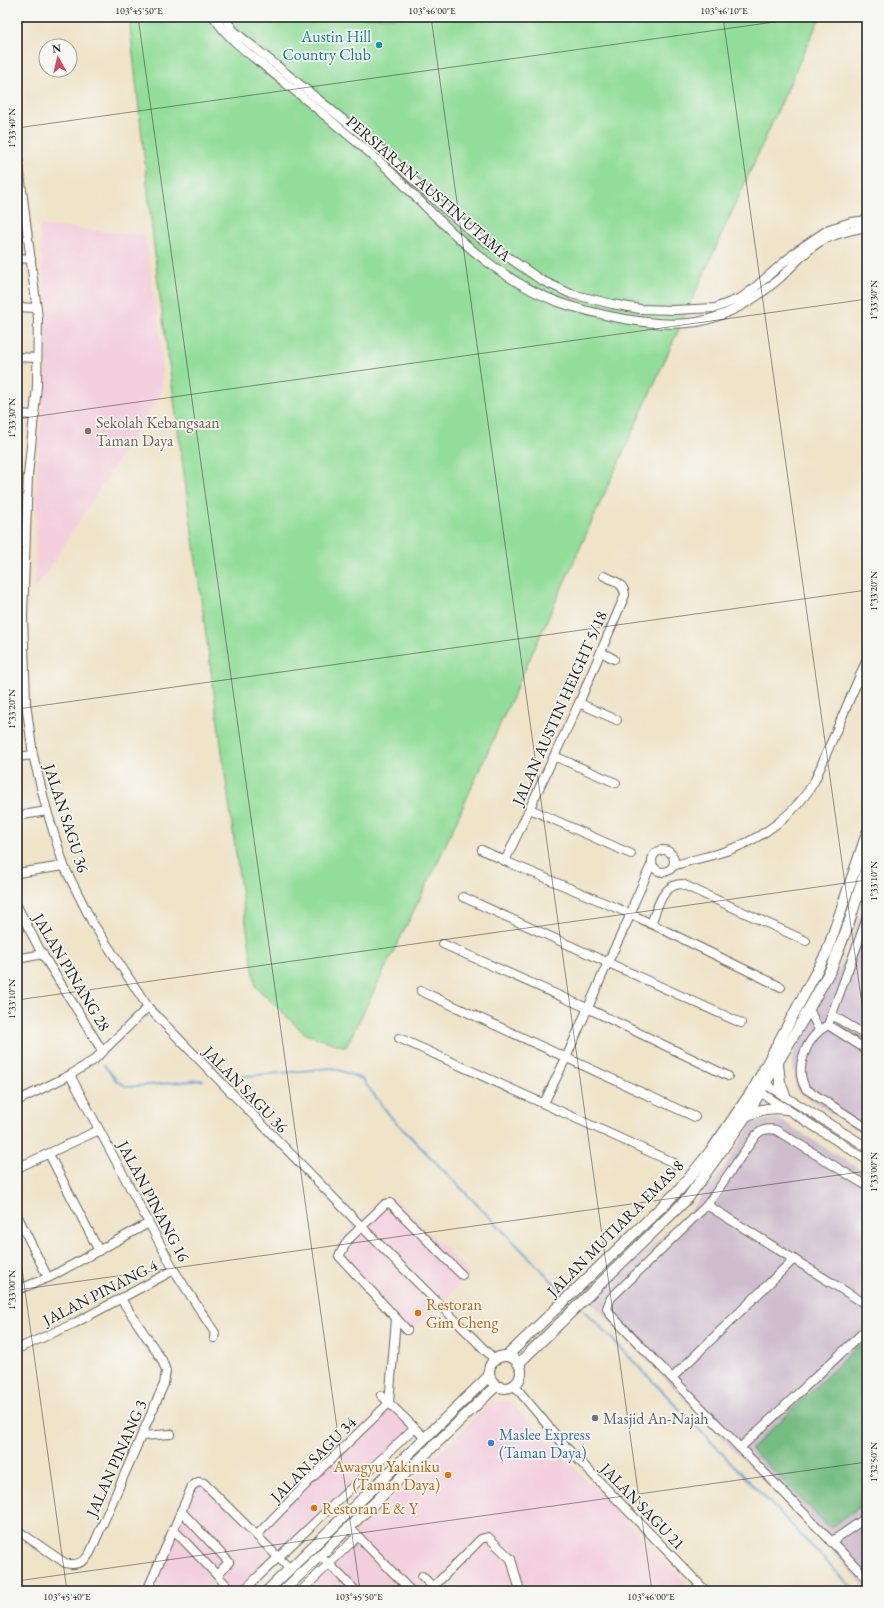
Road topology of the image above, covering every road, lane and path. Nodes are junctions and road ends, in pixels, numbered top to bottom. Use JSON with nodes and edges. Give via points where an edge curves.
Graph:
{"nodes":[{"id":1,"x":214,"y":17,"type":"edge"},
{"id":2,"x":224,"y":17,"type":"edge"},
{"id":3,"x":17,"y":150,"type":"edge"},
{"id":4,"x":18,"y":170,"type":"edge"},
{"id":5,"x":867,"y":220,"type":"edge"},
{"id":6,"x":867,"y":227,"type":"edge"},
{"id":7,"x":17,"y":258,"type":"edge"},
{"id":8,"x":31,"y":259,"type":"junction"},
{"id":9,"x":17,"y":307,"type":"edge"},
{"id":10,"x":37,"y":308,"type":"junction"},
{"id":11,"x":17,"y":356,"type":"edge"},
{"id":12,"x":37,"y":358,"type":"junction"},
{"id":13,"x":17,"y":414,"type":"edge"},
{"id":14,"x":35,"y":415,"type":"junction"},
{"id":15,"x":17,"y":534,"type":"edge"},
{"id":16,"x":26,"y":534,"type":"junction"},
{"id":17,"x":604,"y":576,"type":"dead end"},
{"id":18,"x":20,"y":606,"type":"edge"},
{"id":19,"x":20,"y":616,"type":"edge"},
{"id":20,"x":601,"y":652,"type":"junction"},
{"id":21,"x":614,"y":659,"type":"dead end"},
{"id":22,"x":867,"y":659,"type":"edge"},
{"id":23,"x":579,"y":703,"type":"junction"},
{"id":24,"x":617,"y":720,"type":"dead end"},
{"id":25,"x":33,"y":755,"type":"junction"},
{"id":26,"x":554,"y":756,"type":"junction"},
{"id":27,"x":17,"y":757,"type":"edge"},
{"id":28,"x":616,"y":783,"type":"dead end"},
{"id":29,"x":530,"y":809,"type":"junction"},
{"id":30,"x":47,"y":811,"type":"junction"},
{"id":31,"x":17,"y":816,"type":"edge"},
{"id":32,"x":867,"y":833,"type":"edge"},
{"id":33,"x":482,"y":850,"type":"dead end"},
{"id":34,"x":671,"y":853,"type":"junction"},
{"id":35,"x":631,"y":854,"type":"dead end"},
{"id":36,"x":699,"y":858,"type":"junction"},
{"id":37,"x":505,"y":861,"type":"junction"},
{"id":38,"x":652,"y":862,"type":"junction"},
{"id":39,"x":867,"y":865,"type":"edge"},
{"id":40,"x":64,"y":866,"type":"junction"},
{"id":41,"x":673,"y":866,"type":"junction"},
{"id":42,"x":661,"y":872,"type":"junction"},
{"id":43,"x":17,"y":873,"type":"edge"},
{"id":44,"x":462,"y":897,"type":"dead end"},
{"id":45,"x":17,"y":906,"type":"edge"},
{"id":46,"x":632,"y":911,"type":"junction"},
{"id":47,"x":867,"y":918,"type":"edge"},
{"id":48,"x":651,"y":924,"type":"junction"},
{"id":49,"x":806,"y":941,"type":"dead end"},
{"id":50,"x":443,"y":944,"type":"dead end"},
{"id":51,"x":43,"y":954,"type":"junction"},
{"id":52,"x":17,"y":959,"type":"edge"},
{"id":53,"x":608,"y":962,"type":"junction"},
{"id":54,"x":781,"y":987,"type":"dead end"},
{"id":55,"x":421,"y":991,"type":"dead end"},
{"id":56,"x":148,"y":1007,"type":"junction"},
{"id":57,"x":587,"y":1008,"type":"junction"},
{"id":58,"x":809,"y":1009,"type":"junction"},
{"id":59,"x":832,"y":1015,"type":"junction"},
{"id":60,"x":741,"y":1023,"type":"dead end"},
{"id":61,"x":828,"y":1026,"type":"junction"},
{"id":62,"x":819,"y":1030,"type":"junction"},
{"id":63,"x":867,"y":1036,"type":"edge"},
{"id":64,"x":399,"y":1038,"type":"dead end"},
{"id":65,"x":867,"y":1050,"type":"edge"},
{"id":66,"x":103,"y":1052,"type":"junction"},
{"id":67,"x":566,"y":1058,"type":"junction"},
{"id":68,"x":778,"y":1064,"type":"junction"},
{"id":69,"x":70,"y":1075,"type":"junction"},
{"id":70,"x":728,"y":1076,"type":"dead end"},
{"id":71,"x":760,"y":1086,"type":"junction"},
{"id":72,"x":785,"y":1096,"type":"junction"},
{"id":73,"x":17,"y":1101,"type":"edge"},
{"id":74,"x":544,"y":1103,"type":"junction"},
{"id":75,"x":786,"y":1109,"type":"junction"},
{"id":76,"x":746,"y":1116,"type":"junction"},
{"id":77,"x":695,"y":1117,"type":"dead end"},
{"id":78,"x":867,"y":1128,"type":"edge"},
{"id":79,"x":99,"y":1130,"type":"junction"},
{"id":80,"x":867,"y":1147,"type":"edge"},
{"id":81,"x":49,"y":1154,"type":"junction"},
{"id":82,"x":867,"y":1160,"type":"edge"},
{"id":83,"x":674,"y":1164,"type":"dead end"},
{"id":84,"x":17,"y":1168,"type":"edge"},
{"id":85,"x":867,"y":1186,"type":"edge"},
{"id":86,"x":706,"y":1204,"type":"junction"},
{"id":87,"x":17,"y":1215,"type":"edge"},
{"id":88,"x":149,"y":1223,"type":"junction"},
{"id":89,"x":362,"y":1227,"type":"junction"},
{"id":90,"x":99,"y":1251,"type":"junction"},
{"id":91,"x":794,"y":1259,"type":"junction"},
{"id":92,"x":174,"y":1270,"type":"junction"},
{"id":93,"x":462,"y":1275,"type":"dead end"},
{"id":94,"x":48,"y":1278,"type":"junction"},
{"id":95,"x":17,"y":1290,"type":"edge"},
{"id":96,"x":121,"y":1299,"type":"junction"},
{"id":97,"x":867,"y":1305,"type":"edge"},
{"id":98,"x":396,"y":1320,"type":"junction"},
{"id":99,"x":867,"y":1329,"type":"edge"},
{"id":100,"x":407,"y":1330,"type":"dead end"},
{"id":101,"x":214,"y":1338,"type":"dead end"},
{"id":102,"x":17,"y":1349,"type":"edge"},
{"id":103,"x":508,"y":1355,"type":"junction"},
{"id":104,"x":494,"y":1359,"type":"junction"},
{"id":105,"x":519,"y":1364,"type":"junction"},
{"id":106,"x":489,"y":1376,"type":"junction"},
{"id":107,"x":672,"y":1378,"type":"junction"},
{"id":108,"x":514,"y":1385,"type":"junction"},
{"id":109,"x":496,"y":1386,"type":"junction"},
{"id":110,"x":381,"y":1395,"type":"dead end"},
{"id":111,"x":389,"y":1404,"type":"junction"},
{"id":112,"x":414,"y":1428,"type":"junction"},
{"id":113,"x":171,"y":1434,"type":"dead end"},
{"id":114,"x":142,"y":1436,"type":"junction"},
{"id":115,"x":425,"y":1438,"type":"junction"},
{"id":116,"x":740,"y":1448,"type":"junction"},
{"id":117,"x":181,"y":1511,"type":"junction"},
{"id":118,"x":867,"y":1517,"type":"edge"},
{"id":119,"x":350,"y":1527,"type":"junction"},
{"id":120,"x":173,"y":1529,"type":"junction"},
{"id":121,"x":17,"y":1530,"type":"edge"},
{"id":122,"x":257,"y":1535,"type":"junction"},
{"id":123,"x":358,"y":1536,"type":"junction"},
{"id":124,"x":831,"y":1542,"type":"junction"},
{"id":125,"x":320,"y":1555,"type":"junction"},
{"id":126,"x":278,"y":1557,"type":"junction"},
{"id":127,"x":329,"y":1564,"type":"junction"},
{"id":128,"x":290,"y":1569,"type":"junction"},
{"id":129,"x":217,"y":1575,"type":"junction"},
{"id":130,"x":422,"y":1576,"type":"dead end"},
{"id":131,"x":867,"y":1578,"type":"edge"},
{"id":132,"x":435,"y":1589,"type":"edge"},
{"id":133,"x":147,"y":1591,"type":"edge"},
{"id":134,"x":232,"y":1591,"type":"edge"},
{"id":135,"x":243,"y":1591,"type":"edge"},
{"id":136,"x":266,"y":1591,"type":"edge"},
{"id":137,"x":283,"y":1591,"type":"edge"},
{"id":138,"x":301,"y":1591,"type":"edge"},
{"id":139,"x":356,"y":1591,"type":"edge"},
{"id":140,"x":411,"y":1591,"type":"edge"},
{"id":141,"x":520,"y":1591,"type":"edge"},
{"id":142,"x":706,"y":1591,"type":"edge"}],
"edges":[{"from":1,"to":6,"type":"street","name":"PERSIARAN AUSTIN UTAMA","via":[[229,38],[392,173],[465,243],[526,287],[560,303],[628,320],[696,322],[737,309],[756,297],[780,278],[806,251],[820,242]]},
{"from":2,"to":5,"type":"street","name":"PERSIARAN AUSTIN UTAMA","via":[[234,31],[393,160],[473,233],[541,280],[571,294],[640,308],[715,308],[740,298],[753,289],[798,250],[829,229]]},
{"from":3,"to":4,"type":"street","name":"JALAN SAGU 36"},
{"from":4,"to":8,"type":"street","name":"JALAN SAGU 36"},
{"from":7,"to":8,"type":"street"},
{"from":8,"to":10,"type":"street","name":"JALAN SAGU 36"},
{"from":9,"to":10,"type":"street"},
{"from":10,"to":12,"type":"street","name":"JALAN SAGU 36"},
{"from":11,"to":12,"type":"street"},
{"from":12,"to":14,"type":"street","name":"JALAN SAGU 36"},
{"from":13,"to":14,"type":"street"},
{"from":14,"to":16,"type":"street","name":"JALAN SAGU 36","via":[[28,476]]},
{"from":15,"to":16,"type":"street"},
{"from":16,"to":18,"type":"street","name":"JALAN SAGU 36"},
{"from":17,"to":20,"type":"street","name":"JALAN AUSTIN HEIGHT 5/18","via":[[620,583],[625,589],[625,595]]},
{"from":18,"to":19,"type":"street","name":"JALAN SAGU 36"},
{"from":19,"to":25,"type":"street","name":"JALAN SAGU 36","via":[[26,703]]},
{"from":20,"to":21,"type":"street"},
{"from":20,"to":23,"type":"street","name":"JALAN AUSTIN HEIGHT 5/18"},
{"from":22,"to":36,"type":"street","via":[[815,780],[804,798],[782,818],[749,841],[726,851]]},
{"from":23,"to":24,"type":"street"},
{"from":23,"to":26,"type":"street","name":"JALAN AUSTIN HEIGHT 5/18"},
{"from":25,"to":27,"type":"street"},
{"from":25,"to":30,"type":"street","name":"JALAN SAGU 36"},
{"from":26,"to":28,"type":"street"},
{"from":26,"to":29,"type":"street","name":"JALAN AUSTIN HEIGHT 5/18"},
{"from":29,"to":35,"type":"street"},
{"from":29,"to":37,"type":"street","name":"JALAN AUSTIN HEIGHT 5/18"},
{"from":30,"to":31,"type":"street"},
{"from":30,"to":40,"type":"street","name":"JALAN SAGU 36"},
{"from":32,"to":71,"type":"main road","name":"JALAN MUTIARA EMAS 8","via":[[827,952]]},
{"from":33,"to":37,"type":"street"},
{"from":34,"to":36,"type":"street"},
{"from":34,"to":38,"type":"street","via":[[665,850],[658,851]]},
{"from":34,"to":41,"type":"street"},
{"from":36,"to":41,"type":"street"},
{"from":37,"to":46,"type":"street"},
{"from":38,"to":42,"type":"street","via":[[654,869]]},
{"from":38,"to":46,"type":"street"},
{"from":39,"to":58,"type":"main road","name":"JALAN MUTIARA EMAS 8","via":[[832,967]]},
{"from":40,"to":43,"type":"street"},
{"from":40,"to":56,"type":"street","name":"JALAN SAGU 36","via":[[92,922]]},
{"from":41,"to":42,"type":"street","via":[[668,871]]},
{"from":42,"to":46,"type":"street","via":[[651,878]]},
{"from":44,"to":53,"type":"street"},
{"from":45,"to":51,"type":"street","name":"JALAN PINANG 28"},
{"from":46,"to":48,"type":"street"},
{"from":46,"to":53,"type":"street"},
{"from":47,"to":59,"type":"street"},
{"from":48,"to":49,"type":"street","via":[[667,890],[676,884],[682,884]]},
{"from":48,"to":54,"type":"street"},
{"from":50,"to":57,"type":"street"},
{"from":51,"to":52,"type":"street"},
{"from":51,"to":66,"type":"street","name":"JALAN PINANG 28"},
{"from":53,"to":57,"type":"street"},
{"from":53,"to":60,"type":"street"},
{"from":55,"to":67,"type":"street"},
{"from":56,"to":66,"type":"street"},
{"from":56,"to":89,"type":"street","name":"JALAN SAGU 36"},
{"from":57,"to":67,"type":"street"},
{"from":57,"to":70,"type":"street"},
{"from":58,"to":62,"type":"street"},
{"from":58,"to":68,"type":"main road","name":"JALAN MUTIARA EMAS 8"},
{"from":59,"to":61,"type":"street"},
{"from":59,"to":63,"type":"street"},
{"from":61,"to":62,"type":"street"},
{"from":61,"to":65,"type":"street"},
{"from":62,"to":78,"type":"street","via":[[804,1054],[800,1073],[802,1082],[806,1089]]},
{"from":64,"to":74,"type":"street"},
{"from":66,"to":69,"type":"street"},
{"from":67,"to":74,"type":"street"},
{"from":67,"to":77,"type":"street"},
{"from":68,"to":71,"type":"main road","name":"JALAN MUTIARA EMAS 8"},
{"from":68,"to":72,"type":"main road"},
{"from":69,"to":73,"type":"street"},
{"from":69,"to":79,"type":"street","name":"JALAN PINANG 16"},
{"from":71,"to":72,"type":"street"},
{"from":71,"to":75,"type":"street"},
{"from":71,"to":76,"type":"main road","name":"JALAN MUTIARA EMAS 8"},
{"from":71,"to":103,"type":"main road","name":"JALAN MUTIARA EMAS 8","via":[[680,1189]]},
{"from":72,"to":80,"type":"street"},
{"from":74,"to":83,"type":"street"},
{"from":75,"to":76,"type":"main road","via":[[765,1108]]},
{"from":75,"to":82,"type":"street"},
{"from":76,"to":105,"type":"main road","name":"JALAN MUTIARA EMAS 8","via":[[688,1198]]},
{"from":79,"to":81,"type":"street"},
{"from":79,"to":88,"type":"street","name":"JALAN PINANG 16"},
{"from":81,"to":84,"type":"street"},
{"from":81,"to":90,"type":"street"},
{"from":85,"to":86,"type":"street","via":[[771,1129],[763,1130],[756,1135]]},
{"from":86,"to":91,"type":"street"},
{"from":86,"to":107,"type":"street","via":[[613,1295],[607,1304],[610,1314]]},
{"from":87,"to":94,"type":"street"},
{"from":88,"to":90,"type":"street"},
{"from":88,"to":92,"type":"street","name":"JALAN PINANG 16"},
{"from":89,"to":93,"type":"street","via":[[385,1204],[390,1203]]},
{"from":89,"to":98,"type":"street","via":[[348,1240],[339,1256]]},
{"from":89,"to":104,"type":"street","name":"JALAN SAGU 36"},
{"from":90,"to":94,"type":"street"},
{"from":91,"to":97,"type":"street"},
{"from":91,"to":107,"type":"street"},
{"from":92,"to":96,"type":"street","name":"JALAN PINANG 4"},
{"from":92,"to":101,"type":"street","name":"JALAN PINANG 16","via":[[215,1333]]},
{"from":94,"to":95,"type":"street"},
{"from":96,"to":102,"type":"street","name":"JALAN PINANG 4"},
{"from":96,"to":114,"type":"street","name":"JALAN PINANG 3","via":[[162,1360],[166,1371],[164,1384]]},
{"from":98,"to":100,"type":"street"},
{"from":98,"to":111,"type":"street"},
{"from":99,"to":116,"type":"street"},
{"from":103,"to":104,"type":"main road"},
{"from":103,"to":105,"type":"main road"},
{"from":104,"to":106,"type":"main road","via":[[489,1367]]},
{"from":105,"to":108,"type":"main road","via":[[520,1378]]},
{"from":106,"to":109,"type":"main road"},
{"from":106,"to":115,"type":"main road"},
{"from":107,"to":116,"type":"street"},
{"from":108,"to":109,"type":"main road","via":[[505,1388]]},
{"from":108,"to":142,"type":"street","name":"JALAN SAGU 21","via":[[564,1445]]},
{"from":109,"to":119,"type":"main road"},
{"from":110,"to":111,"type":"street"},
{"from":111,"to":112,"type":"street"},
{"from":111,"to":122,"type":"street","name":"JALAN SAGU 34"},
{"from":112,"to":115,"type":"street"},
{"from":112,"to":126,"type":"street"},
{"from":113,"to":114,"type":"street"},
{"from":114,"to":121,"type":"street","name":"JALAN PINANG 3","via":[[90,1553],[82,1561],[74,1564],[65,1563]]},
{"from":115,"to":128,"type":"main road"},
{"from":116,"to":124,"type":"street"},
{"from":117,"to":120,"type":"street"},
{"from":117,"to":122,"type":"street","via":[[192,1486],[198,1482],[204,1483]]},
{"from":117,"to":129,"type":"street","via":[[230,1562]]},
{"from":118,"to":124,"type":"street"},
{"from":119,"to":123,"type":"street"},
{"from":119,"to":125,"type":"main road"},
{"from":120,"to":129,"type":"street"},
{"from":120,"to":133,"type":"street"},
{"from":122,"to":126,"type":"street"},
{"from":123,"to":127,"type":"street"},
{"from":123,"to":140,"type":"street"},
{"from":124,"to":131,"type":"street"},
{"from":125,"to":127,"type":"street"},
{"from":125,"to":137,"type":"main road"},
{"from":126,"to":128,"type":"street"},
{"from":126,"to":135,"type":"street"},
{"from":127,"to":138,"type":"street"},
{"from":127,"to":139,"type":"street"},
{"from":128,"to":136,"type":"main road"},
{"from":129,"to":134,"type":"street"},
{"from":130,"to":132,"type":"street"},
{"from":132,"to":141,"type":"street","via":[[481,1539],[488,1537],[510,1559]]}]}
